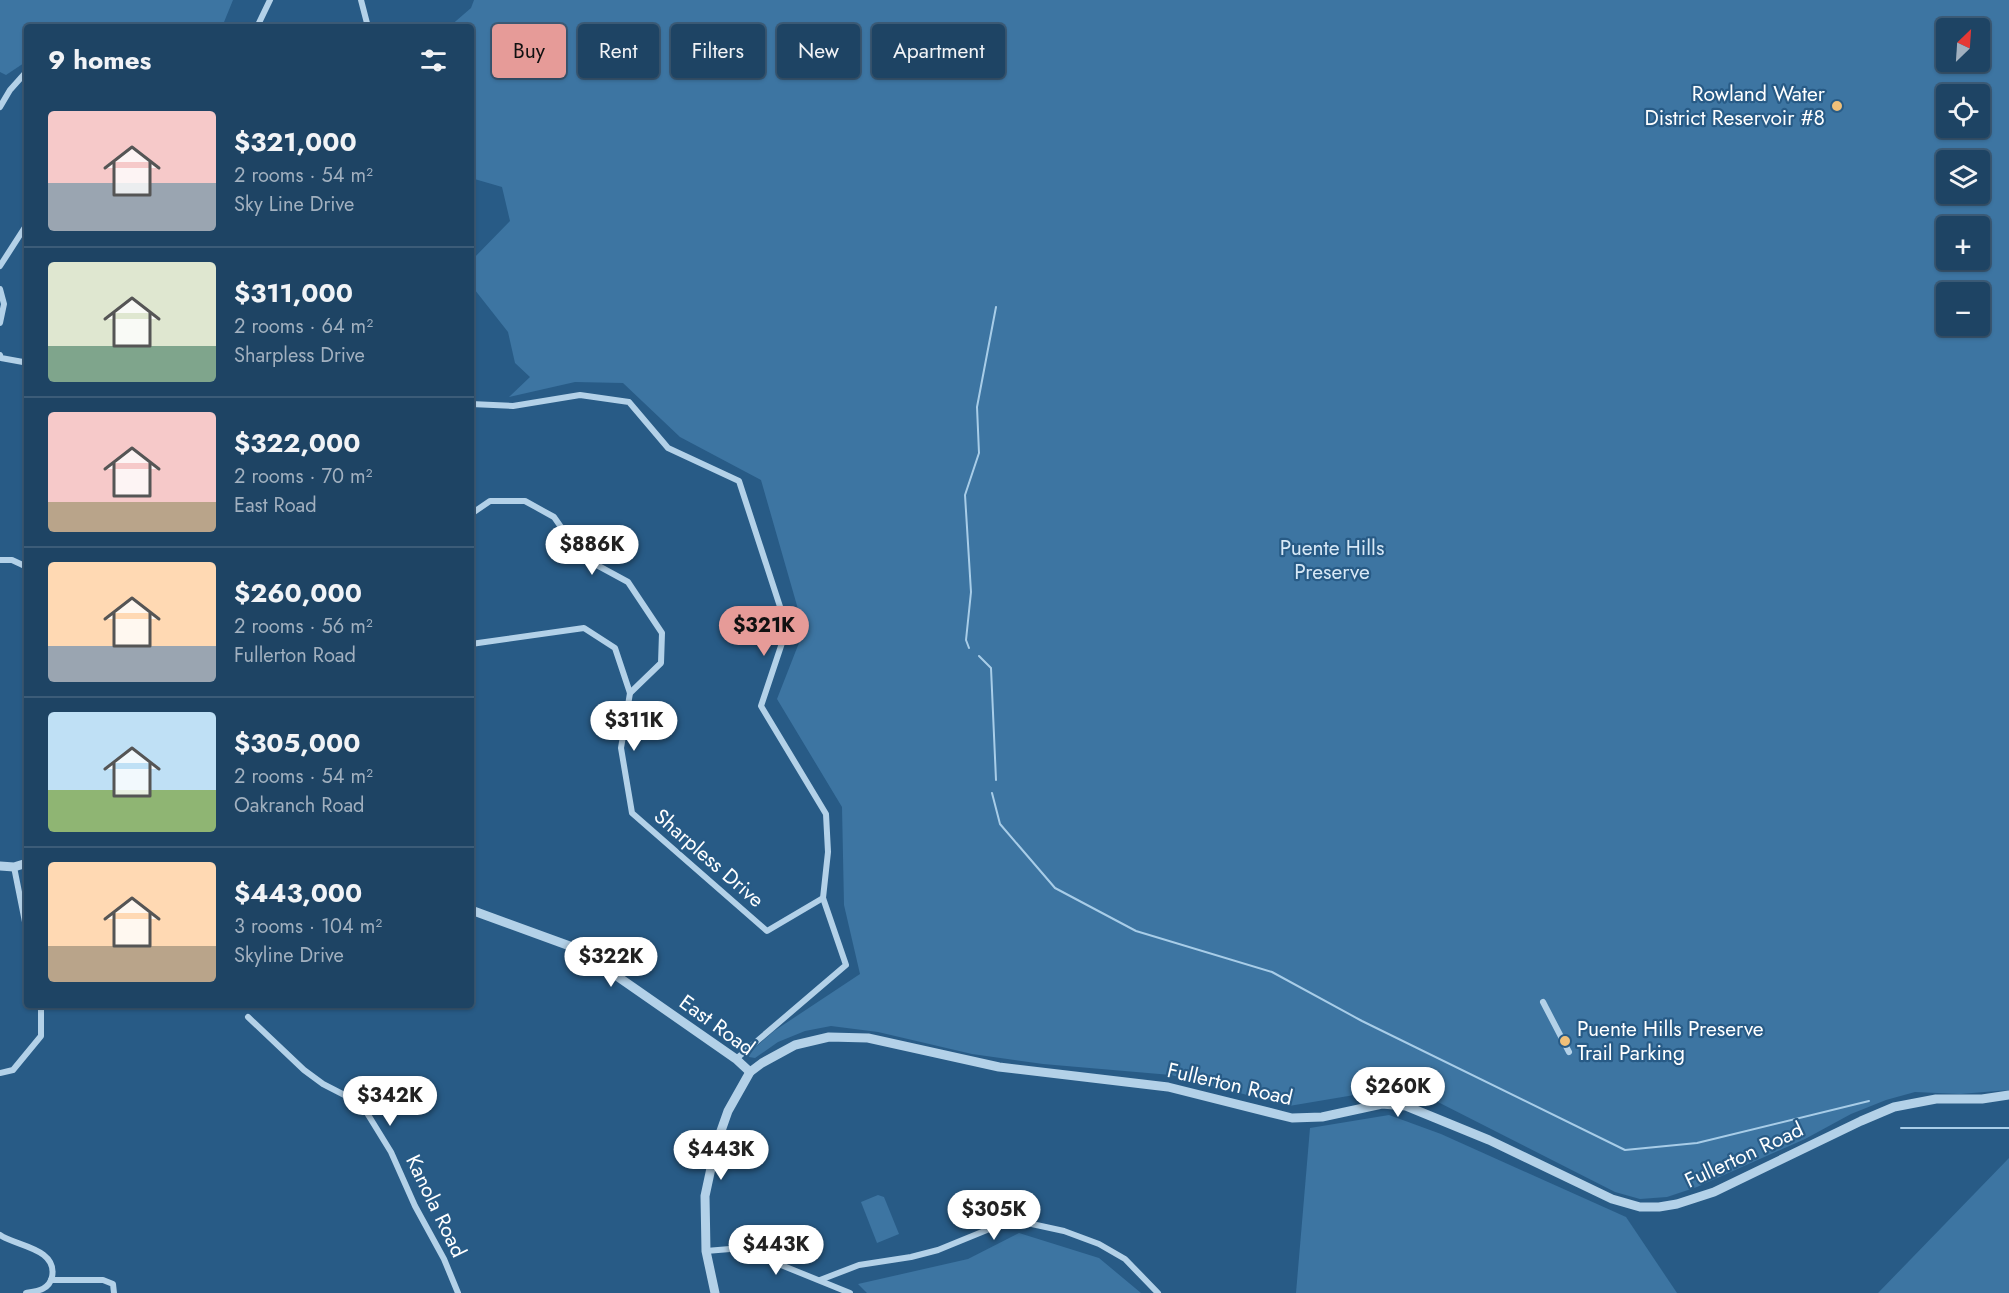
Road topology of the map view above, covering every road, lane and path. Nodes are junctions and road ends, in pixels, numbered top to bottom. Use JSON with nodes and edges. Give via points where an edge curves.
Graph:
{"nodes":[{"id":1,"x":270,"y":0,"type":"edge"},
{"id":2,"x":361,"y":0,"type":"edge"},
{"id":3,"x":258,"y":24,"type":"edge"},
{"id":4,"x":367,"y":24,"type":"edge"},
{"id":5,"x":24,"y":74,"type":"edge"},
{"id":6,"x":0,"y":107,"type":"edge"},
{"id":7,"x":24,"y":229,"type":"edge"},
{"id":8,"x":0,"y":266,"type":"edge"},
{"id":9,"x":0,"y":289,"type":"edge"},
{"id":10,"x":0,"y":323,"type":"edge"},
{"id":11,"x":0,"y":355,"type":"edge"},
{"id":12,"x":24,"y":362,"type":"edge"},
{"id":13,"x":474,"y":404,"type":"edge"},
{"id":14,"x":474,"y":512,"type":"edge"},
{"id":15,"x":0,"y":560,"type":"edge"},
{"id":16,"x":24,"y":566,"type":"edge"},
{"id":17,"x":474,"y":644,"type":"edge"},
{"id":18,"x":630,"y":693,"type":"junction"},
{"id":19,"x":24,"y":864,"type":"edge"},
{"id":20,"x":0,"y":866,"type":"edge"},
{"id":21,"x":14,"y":867,"type":"junction"},
{"id":22,"x":823,"y":897,"type":"junction"},
{"id":23,"x":474,"y":911,"type":"edge"},
{"id":24,"x":24,"y":917,"type":"edge"},
{"id":25,"x":1543,"y":1002,"type":"dead end"},
{"id":26,"x":41,"y":1008,"type":"edge"},
{"id":27,"x":248,"y":1017,"type":"dead end"},
{"id":28,"x":1569,"y":1052,"type":"dead end"},
{"id":29,"x":736,"y":1059,"type":"junction"},
{"id":30,"x":750,"y":1072,"type":"junction"},
{"id":31,"x":0,"y":1073,"type":"edge"},
{"id":32,"x":2009,"y":1095,"type":"edge"},
{"id":33,"x":0,"y":1235,"type":"edge"},
{"id":34,"x":746,"y":1237,"type":"dead end"},
{"id":35,"x":754,"y":1247,"type":"junction"},
{"id":36,"x":706,"y":1251,"type":"junction"},
{"id":37,"x":51,"y":1280,"type":"junction"},
{"id":38,"x":820,"y":1280,"type":"junction"},
{"id":39,"x":26,"y":1293,"type":"edge"},
{"id":40,"x":114,"y":1293,"type":"edge"},
{"id":41,"x":458,"y":1293,"type":"edge"},
{"id":42,"x":715,"y":1293,"type":"edge"},
{"id":43,"x":850,"y":1293,"type":"edge"},
{"id":44,"x":1158,"y":1293,"type":"edge"}],
"edges":[{"from":1,"to":3,"type":"street"},
{"from":2,"to":4,"type":"street"},
{"from":5,"to":6,"type":"street"},
{"from":7,"to":8,"type":"street"},
{"from":9,"to":10,"type":"street","via":[[4,304]]},
{"from":11,"to":12,"type":"street"},
{"from":13,"to":22,"type":"street","via":[[513,406],[580,395],[629,402],[668,448],[739,481],[787,628],[760,706],[826,814],[828,852]]},
{"from":14,"to":18,"type":"street","via":[[490,501],[525,501],[554,517],[582,557],[628,582],[662,633],[661,663]]},
{"from":15,"to":16,"type":"street"},
{"from":17,"to":18,"type":"street","name":"Sharpless Drive","via":[[584,628],[615,648]]},
{"from":18,"to":22,"type":"street","name":"Sharpless Drive","via":[[621,748],[632,813],[767,931]]},
{"from":19,"to":21,"type":"street"},
{"from":20,"to":21,"type":"street"},
{"from":21,"to":24,"type":"street"},
{"from":22,"to":29,"type":"street","via":[[846,965]]},
{"from":23,"to":29,"type":"street","name":"East Road","via":[[578,949]]},
{"from":25,"to":28,"type":"street"},
{"from":26,"to":31,"type":"street","via":[[41,1036],[13,1070]]},
{"from":27,"to":41,"type":"street","name":"Kanola Road","via":[[304,1070],[358,1102],[367,1113],[391,1152]]},
{"from":29,"to":30,"type":"street","name":"East Road"},
{"from":30,"to":32,"type":"street","name":"Fullerton Road","via":[[801,1043],[851,1036],[999,1067],[1168,1088],[1292,1118],[1316,1118],[1382,1104],[1402,1105],[1474,1133],[1612,1199],[1653,1207],[1710,1194],[1898,1106],[1936,1099]]},
{"from":30,"to":36,"type":"street","name":"Fullerton Road","via":[[728,1111],[711,1161],[705,1196]]},
{"from":33,"to":37,"type":"street","via":[[45,1256],[52,1268]]},
{"from":34,"to":35,"type":"street"},
{"from":35,"to":36,"type":"street"},
{"from":35,"to":38,"type":"street","via":[[781,1265]]},
{"from":36,"to":42,"type":"street","name":"Fullerton Road"},
{"from":37,"to":39,"type":"street","via":[[45,1288]]},
{"from":37,"to":40,"type":"street","via":[[103,1280],[113,1284]]},
{"from":38,"to":43,"type":"street"},
{"from":38,"to":44,"type":"street","via":[[859,1265],[938,1250],[1018,1221],[1064,1231],[1109,1249],[1134,1267]]}]}
